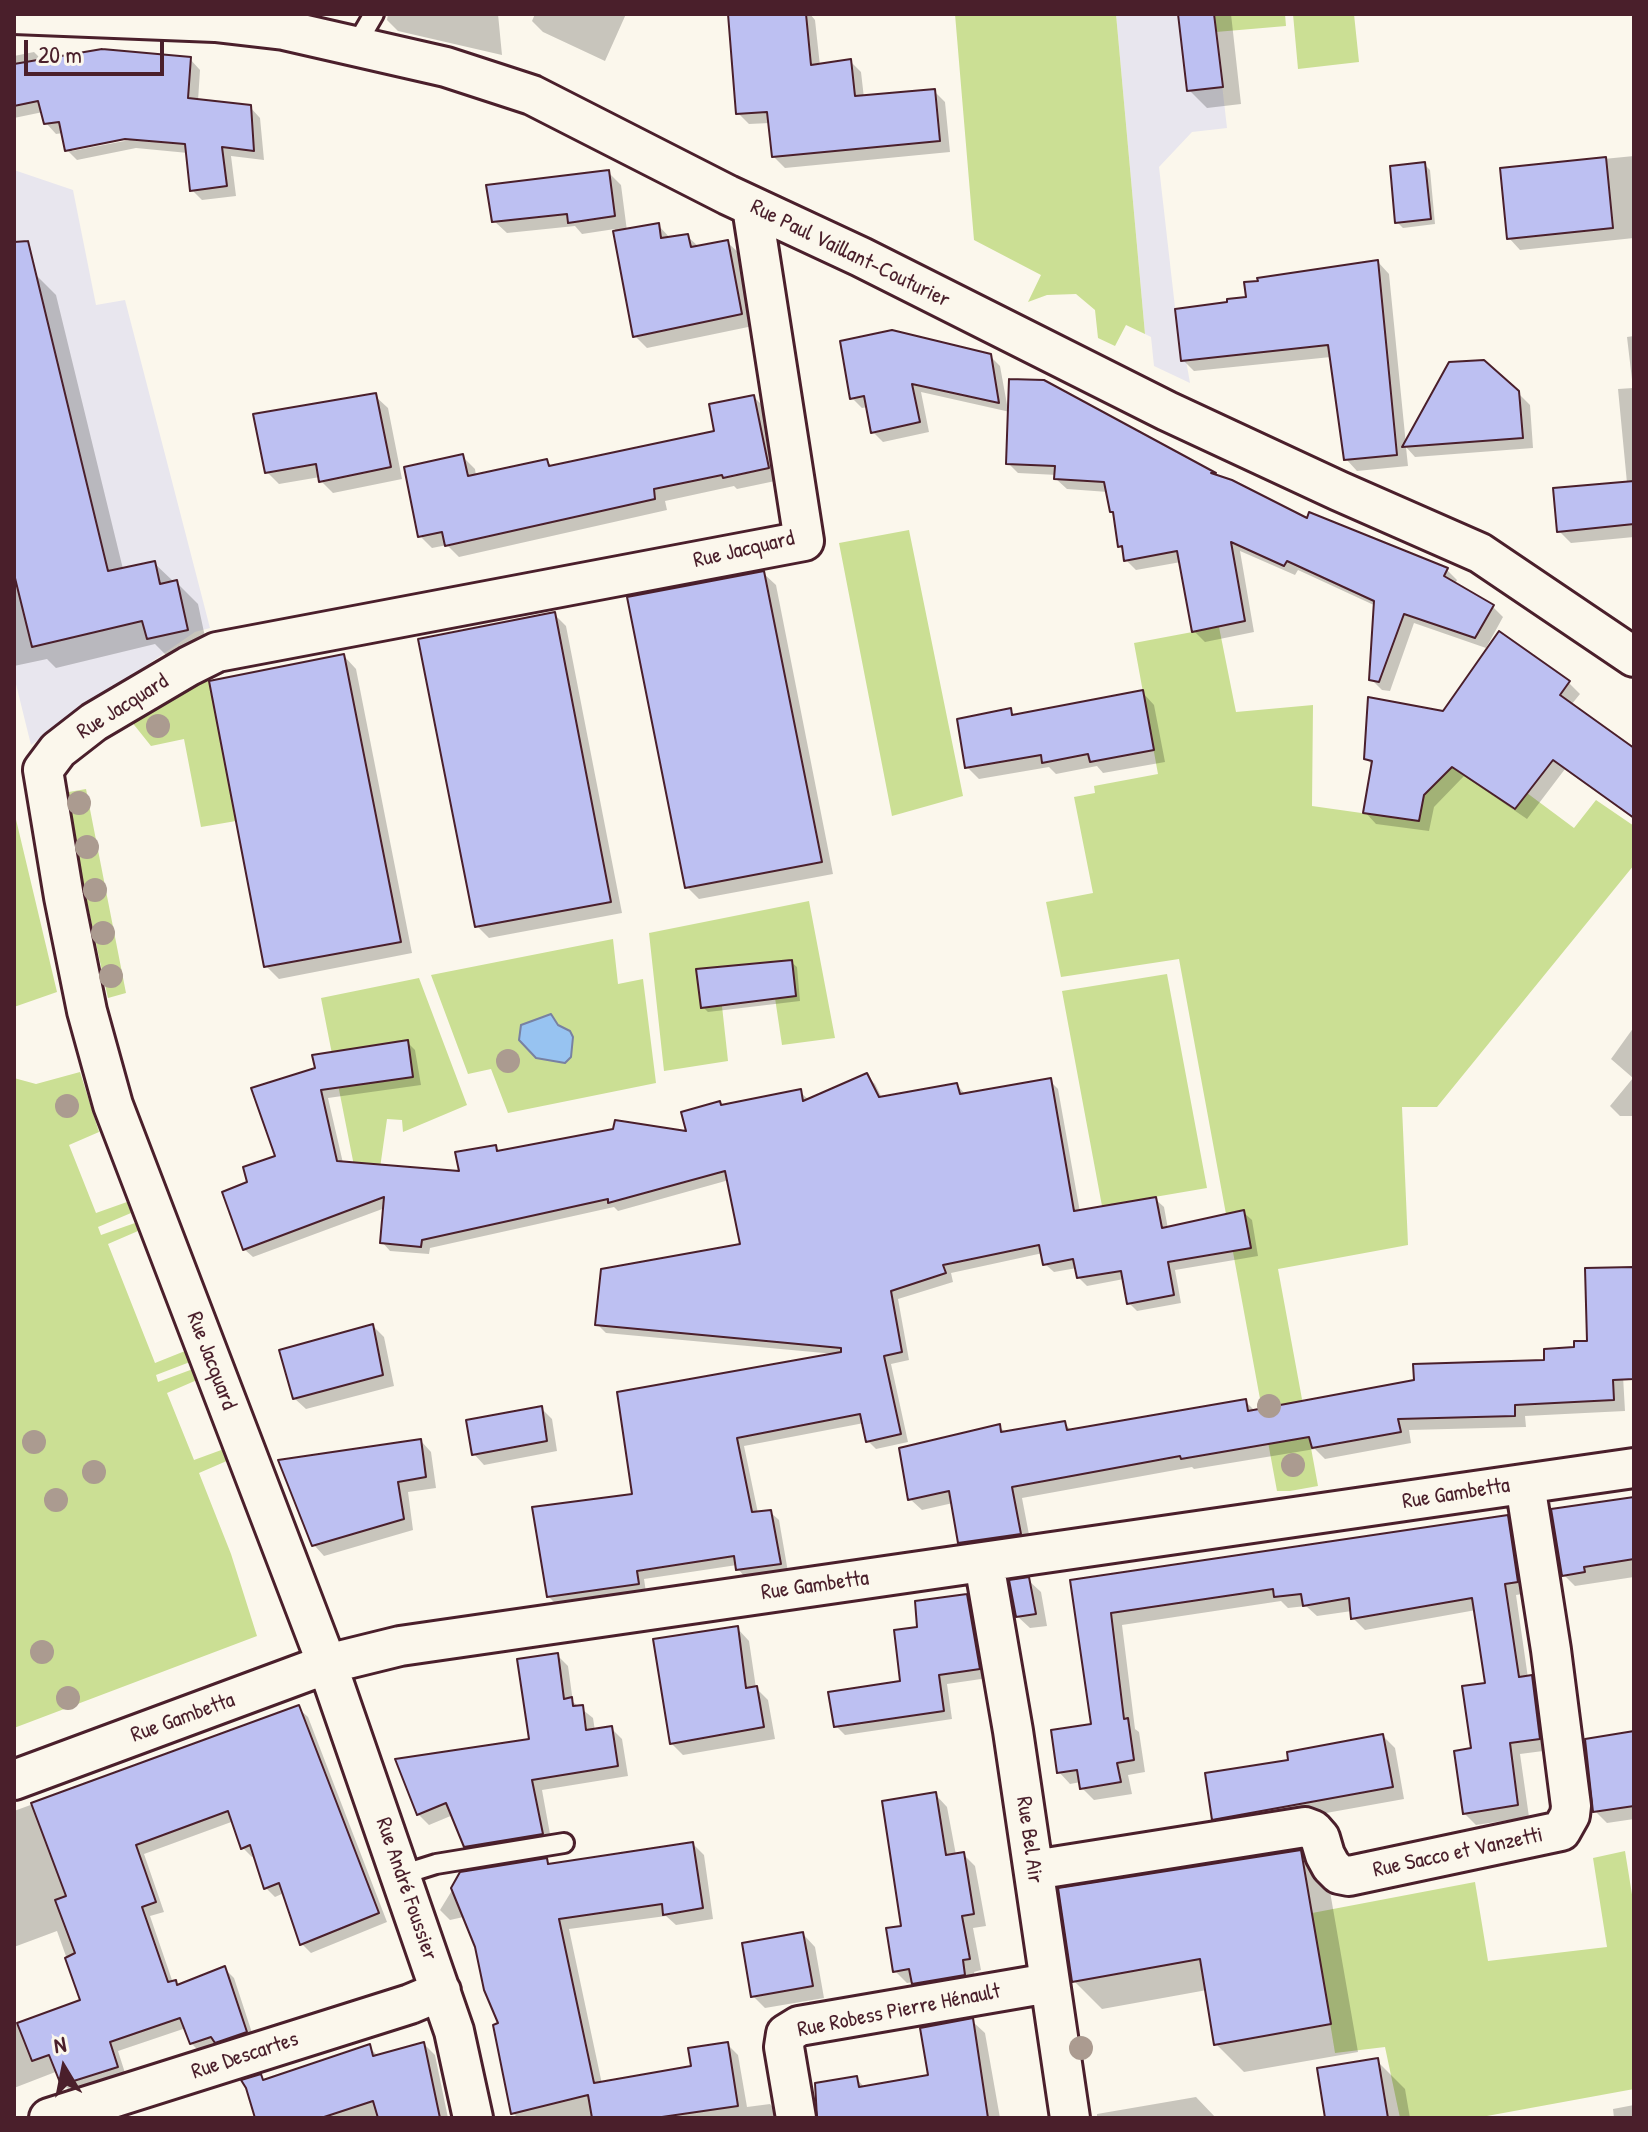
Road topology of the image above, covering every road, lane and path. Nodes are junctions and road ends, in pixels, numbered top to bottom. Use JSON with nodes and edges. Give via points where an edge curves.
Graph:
{"nodes":[{"id":1,"x":14,"y":14,"type":"edge"},
{"id":2,"x":215,"y":18,"type":"edge"},
{"id":3,"x":365,"y":30,"type":"edge"},
{"id":4,"x":752,"y":207,"type":"junction"},
{"id":5,"x":1634,"y":657,"type":"edge"},
{"id":6,"x":1634,"y":1468,"type":"edge"},
{"id":7,"x":1525,"y":1484,"type":"junction"},
{"id":8,"x":984,"y":1563,"type":"junction"},
{"id":9,"x":327,"y":1664,"type":"junction"},
{"id":10,"x":14,"y":1780,"type":"edge"},
{"id":11,"x":564,"y":1843,"type":"dead end"},
{"id":12,"x":1034,"y":1870,"type":"junction"},
{"id":13,"x":401,"y":1875,"type":"junction"},
{"id":14,"x":1049,"y":1983,"type":"junction"},
{"id":15,"x":441,"y":1991,"type":"junction"},
{"id":16,"x":49,"y":2118,"type":"edge"},
{"id":17,"x":473,"y":2118,"type":"edge"},
{"id":18,"x":796,"y":2118,"type":"edge"},
{"id":19,"x":1070,"y":2118,"type":"edge"}],
"edges":[{"from":1,"to":2,"type":"street","name":"Rue Paul Vaillant-Couturier"},
{"from":2,"to":3,"type":"street","name":"Rue Paul Vaillant-Couturier","via":[[284,30]]},
{"from":3,"to":4,"type":"street","name":"Rue Paul Vaillant-Couturier","via":[[446,67],[532,95]]},
{"from":4,"to":5,"type":"street","name":"Rue Paul Vaillant-Couturier","via":[[1167,411],[1480,553]]},
{"from":4,"to":9,"type":"street","name":"Rue Jacquard","via":[[804,541],[217,652],[94,722],[58,750],[43,770],[87,1011],[113,1105]]},
{"from":6,"to":7,"type":"street","name":"Rue Gambetta"},
{"from":7,"to":8,"type":"street","name":"Rue Gambetta"},
{"from":7,"to":12,"type":"street","name":"Rue Sacco et Vanzetti","via":[[1571,1806],[1561,1831],[1349,1876],[1331,1866],[1320,1838],[1305,1827]]},
{"from":8,"to":9,"type":"street","name":"Rue Gambetta","via":[[400,1646]]},
{"from":8,"to":12,"type":"street","name":"Rue Bel Air"},
{"from":9,"to":10,"type":"street","name":"Rue Gambetta"},
{"from":9,"to":13,"type":"street","name":"Rue André Foussier"},
{"from":11,"to":13,"type":"lane","via":[[436,1864]]},
{"from":12,"to":14,"type":"street","name":"Rue Bel Air"},
{"from":13,"to":15,"type":"street","name":"Rue André Foussier"},
{"from":14,"to":18,"type":"street","name":"Rue Robess Pierre Hénault","via":[[799,2026],[786,2034],[784,2047]]},
{"from":14,"to":19,"type":"street","name":"Rue Bel Air"},
{"from":15,"to":16,"type":"street","name":"Rue Descartes"},
{"from":15,"to":17,"type":"street","name":"Rue André Foussier"}]}
